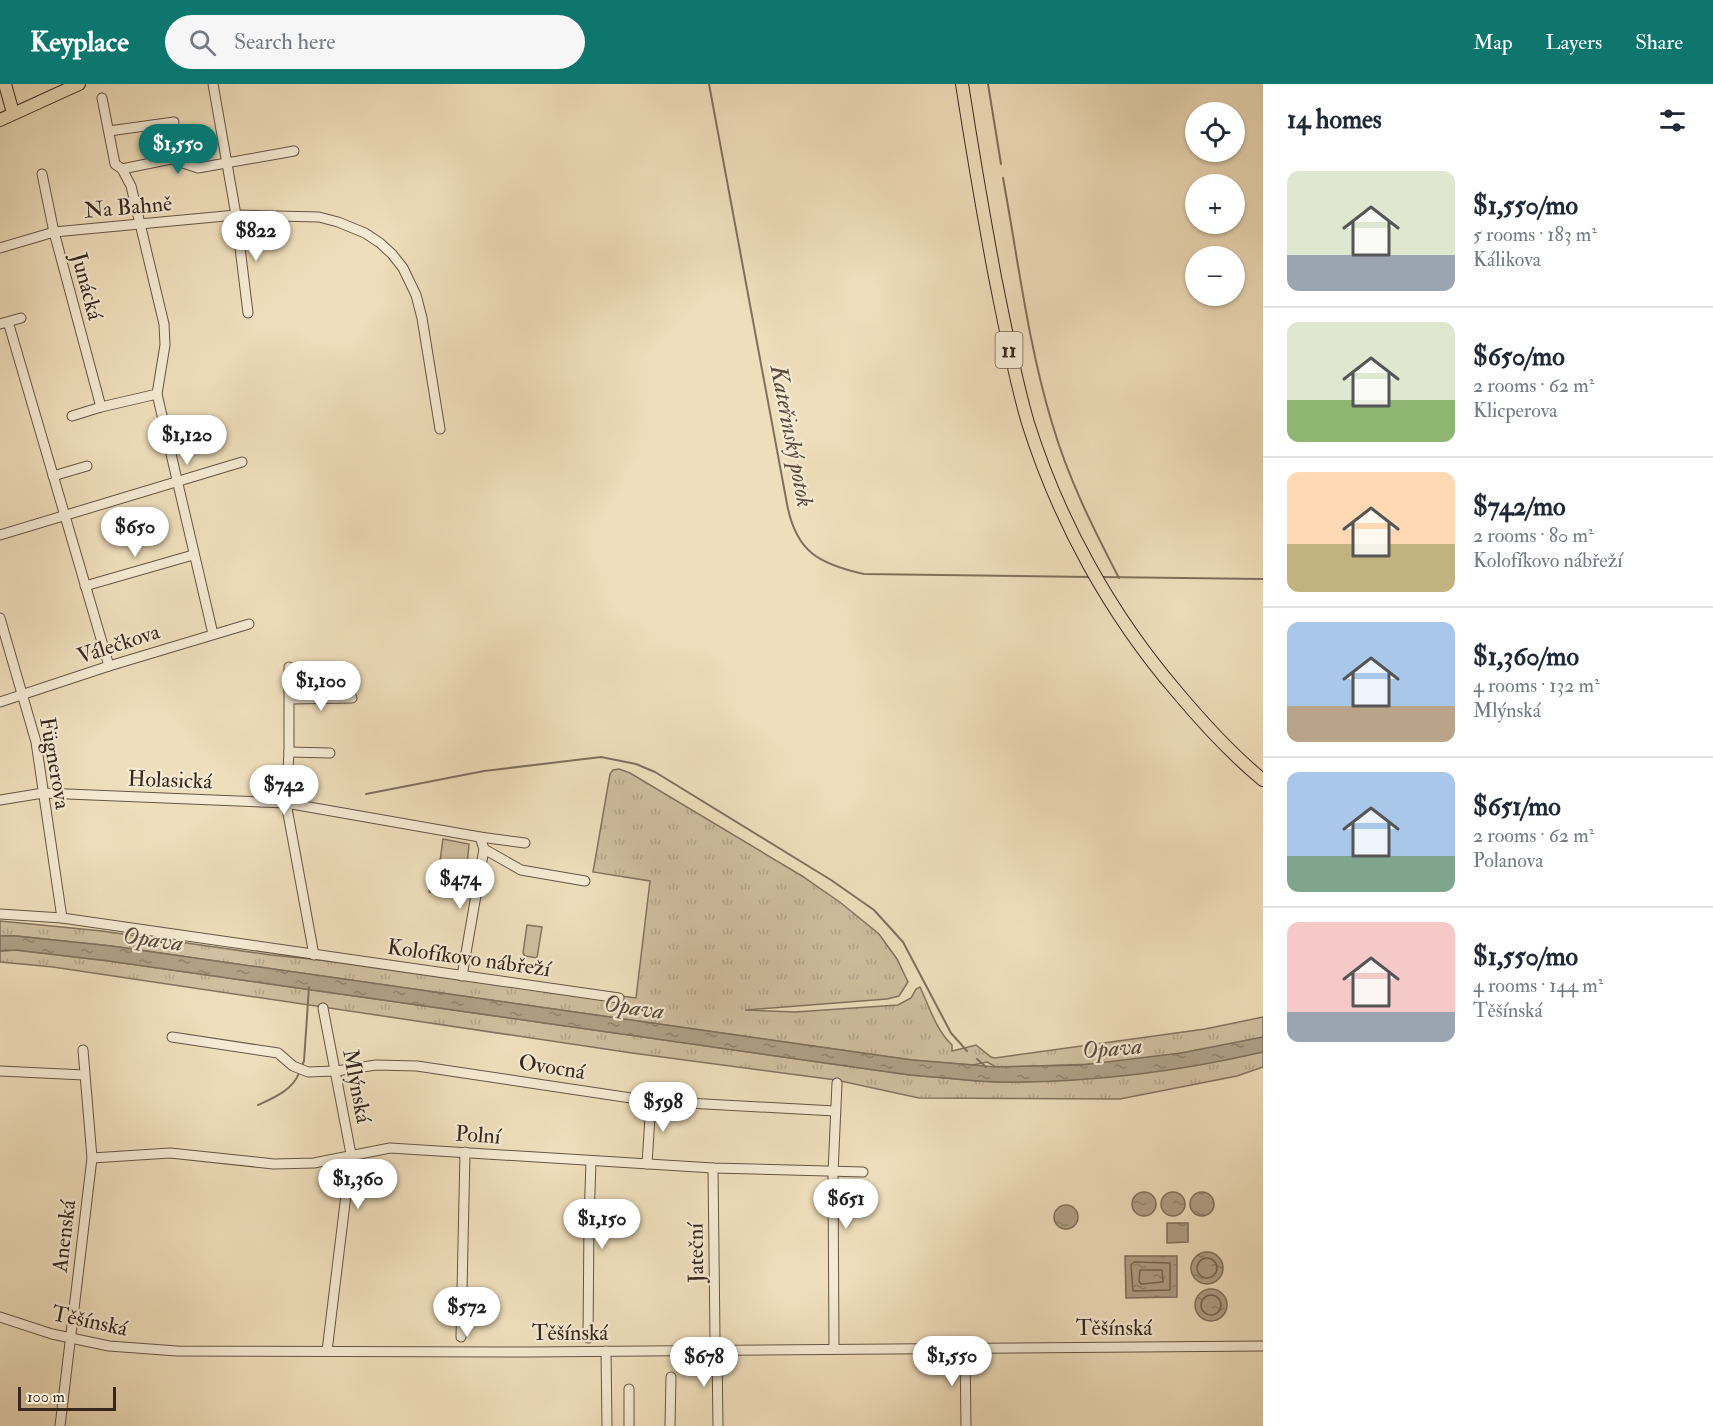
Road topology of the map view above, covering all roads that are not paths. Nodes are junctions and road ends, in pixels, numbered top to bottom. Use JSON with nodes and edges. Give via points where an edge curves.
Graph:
{"nodes":[{"id":1,"x":5,"y":84,"type":"edge"},
{"id":2,"x":79,"y":84,"type":"edge"},
{"id":3,"x":213,"y":84,"type":"edge"},
{"id":4,"x":962,"y":84,"type":"edge"},
{"id":5,"x":102,"y":98,"type":"dead end"},
{"id":6,"x":13,"y":113,"type":"junction"},
{"id":7,"x":0,"y":120,"type":"edge"},
{"id":8,"x":174,"y":122,"type":"dead end"},
{"id":9,"x":109,"y":131,"type":"junction"},
{"id":10,"x":294,"y":151,"type":"dead end"},
{"id":11,"x":228,"y":163,"type":"junction"},
{"id":12,"x":122,"y":169,"type":"junction"},
{"id":13,"x":42,"y":174,"type":"dead end"},
{"id":14,"x":236,"y":215,"type":"junction"},
{"id":15,"x":140,"y":224,"type":"junction"},
{"id":16,"x":54,"y":232,"type":"junction"},
{"id":17,"x":0,"y":248,"type":"edge"},
{"id":18,"x":248,"y":313,"type":"dead end"},
{"id":19,"x":21,"y":318,"type":"dead end"},
{"id":20,"x":3,"y":323,"type":"edge"},
{"id":21,"x":157,"y":394,"type":"junction"},
{"id":22,"x":101,"y":406,"type":"junction"},
{"id":23,"x":72,"y":416,"type":"dead end"},
{"id":24,"x":440,"y":429,"type":"dead end"},
{"id":25,"x":242,"y":462,"type":"dead end"},
{"id":26,"x":87,"y":466,"type":"dead end"},
{"id":27,"x":52,"y":476,"type":"junction"},
{"id":28,"x":177,"y":481,"type":"junction"},
{"id":29,"x":64,"y":515,"type":"junction"},
{"id":30,"x":0,"y":535,"type":"edge"},
{"id":31,"x":193,"y":555,"type":"junction"},
{"id":32,"x":85,"y":586,"type":"junction"},
{"id":33,"x":0,"y":618,"type":"edge"},
{"id":34,"x":249,"y":624,"type":"dead end"},
{"id":35,"x":213,"y":634,"type":"junction"},
{"id":36,"x":109,"y":666,"type":"junction"},
{"id":37,"x":289,"y":667,"type":"dead end"},
{"id":38,"x":22,"y":695,"type":"junction"},
{"id":39,"x":352,"y":698,"type":"dead end"},
{"id":40,"x":290,"y":699,"type":"junction"},
{"id":41,"x":0,"y":702,"type":"edge"},
{"id":42,"x":289,"y":752,"type":"junction"},
{"id":43,"x":330,"y":753,"type":"dead end"},
{"id":44,"x":1263,"y":780,"type":"edge"},
{"id":45,"x":42,"y":794,"type":"junction"},
{"id":46,"x":0,"y":800,"type":"edge"},
{"id":47,"x":286,"y":803,"type":"junction"},
{"id":48,"x":480,"y":837,"type":"junction"},
{"id":49,"x":525,"y":843,"type":"dead end"},
{"id":50,"x":484,"y":849,"type":"junction"},
{"id":51,"x":585,"y":881,"type":"dead end"},
{"id":52,"x":0,"y":914,"type":"edge"},
{"id":53,"x":62,"y":918,"type":"junction"},
{"id":54,"x":314,"y":955,"type":"junction"},
{"id":55,"x":462,"y":976,"type":"junction"},
{"id":56,"x":619,"y":998,"type":"dead end"},
{"id":57,"x":322,"y":1008,"type":"dead end"},
{"id":58,"x":172,"y":1037,"type":"dead end"},
{"id":59,"x":83,"y":1050,"type":"dead end"},
{"id":60,"x":0,"y":1071,"type":"edge"},
{"id":61,"x":336,"y":1071,"type":"junction"},
{"id":62,"x":84,"y":1074,"type":"junction"},
{"id":63,"x":837,"y":1083,"type":"dead end"},
{"id":64,"x":651,"y":1101,"type":"junction"},
{"id":65,"x":836,"y":1112,"type":"junction"},
{"id":66,"x":465,"y":1152,"type":"junction"},
{"id":67,"x":351,"y":1154,"type":"junction"},
{"id":68,"x":92,"y":1158,"type":"junction"},
{"id":69,"x":591,"y":1161,"type":"junction"},
{"id":70,"x":647,"y":1164,"type":"junction"},
{"id":71,"x":713,"y":1168,"type":"junction"},
{"id":72,"x":863,"y":1172,"type":"dead end"},
{"id":73,"x":833,"y":1173,"type":"junction"},
{"id":74,"x":0,"y":1317,"type":"edge"},
{"id":75,"x":461,"y":1337,"type":"dead end"},
{"id":76,"x":70,"y":1338,"type":"junction"},
{"id":77,"x":588,"y":1338,"type":"dead end"},
{"id":78,"x":715,"y":1338,"type":"dead end"},
{"id":79,"x":1263,"y":1346,"type":"edge"},
{"id":80,"x":965,"y":1348,"type":"junction"},
{"id":81,"x":717,"y":1349,"type":"junction"},
{"id":82,"x":834,"y":1349,"type":"junction"},
{"id":83,"x":327,"y":1351,"type":"junction"},
{"id":84,"x":606,"y":1351,"type":"junction"},
{"id":85,"x":670,"y":1377,"type":"dead end"},
{"id":86,"x":629,"y":1389,"type":"dead end"},
{"id":87,"x":60,"y":1426,"type":"edge"},
{"id":88,"x":607,"y":1426,"type":"edge"},
{"id":89,"x":629,"y":1426,"type":"edge"},
{"id":90,"x":670,"y":1426,"type":"edge"},
{"id":91,"x":718,"y":1426,"type":"edge"},
{"id":92,"x":966,"y":1426,"type":"edge"}],
"edges":[{"from":1,"to":6,"type":"main road"},
{"from":2,"to":6,"type":"main road"},
{"from":3,"to":11,"type":"street"},
{"from":4,"to":44,"type":"main road","number":"11","via":[[1008,344],[1038,451],[1059,503],[1084,558],[1160,673],[1214,735]]},
{"from":5,"to":9,"type":"street"},
{"from":6,"to":7,"type":"main road"},
{"from":8,"to":9,"type":"street"},
{"from":9,"to":12,"type":"street","via":[[115,164]]},
{"from":10,"to":11,"type":"street"},
{"from":11,"to":12,"type":"street","via":[[198,168],[171,159]]},
{"from":11,"to":14,"type":"street"},
{"from":12,"to":15,"type":"street","via":[[131,186]]},
{"from":13,"to":16,"type":"street","name":"Junácká"},
{"from":14,"to":15,"type":"street","name":"Na Bahně"},
{"from":14,"to":18,"type":"street"},
{"from":14,"to":24,"type":"street","name":"Na Bahně","via":[[327,219],[373,237],[392,254],[410,281],[422,318]]},
{"from":15,"to":16,"type":"street","name":"Na Bahně"},
{"from":15,"to":21,"type":"street","via":[[164,324],[165,345]]},
{"from":16,"to":17,"type":"street","name":"Na Bahně"},
{"from":16,"to":22,"type":"street","name":"Junácká"},
{"from":19,"to":20,"type":"street"},
{"from":20,"to":27,"type":"street","via":[[9,325]]},
{"from":21,"to":22,"type":"street"},
{"from":21,"to":28,"type":"street"},
{"from":22,"to":23,"type":"street"},
{"from":25,"to":28,"type":"street"},
{"from":26,"to":27,"type":"street"},
{"from":27,"to":29,"type":"street"},
{"from":28,"to":29,"type":"street"},
{"from":28,"to":31,"type":"street"},
{"from":29,"to":30,"type":"street"},
{"from":29,"to":32,"type":"street"},
{"from":31,"to":32,"type":"street"},
{"from":31,"to":35,"type":"street"},
{"from":32,"to":36,"type":"street"},
{"from":33,"to":38,"type":"street","name":"Fügnerova"},
{"from":34,"to":35,"type":"street","name":"Válečkova"},
{"from":35,"to":36,"type":"street","name":"Válečkova"},
{"from":36,"to":38,"type":"street","name":"Válečkova"},
{"from":37,"to":40,"type":"street"},
{"from":38,"to":41,"type":"street","name":"Válečkova"},
{"from":38,"to":45,"type":"street","name":"Fügnerova","via":[[36,742]]},
{"from":39,"to":40,"type":"street"},
{"from":40,"to":42,"type":"street"},
{"from":42,"to":43,"type":"street"},
{"from":42,"to":47,"type":"street"},
{"from":45,"to":46,"type":"street","name":"Holasická"},
{"from":45,"to":47,"type":"street","name":"Holasická"},
{"from":45,"to":53,"type":"street","name":"Fügnerova"},
{"from":47,"to":48,"type":"street","name":"Holasická"},
{"from":47,"to":54,"type":"street"},
{"from":48,"to":49,"type":"street","name":"Holasická"},
{"from":48,"to":50,"type":"street"},
{"from":50,"to":51,"type":"street","via":[[521,870]]},
{"from":50,"to":55,"type":"street"},
{"from":52,"to":53,"type":"street","name":"Kolofíkovo nábřeží"},
{"from":53,"to":54,"type":"street","name":"Kolofíkovo nábřeží"},
{"from":54,"to":55,"type":"street","name":"Kolofíkovo nábřeží"},
{"from":55,"to":56,"type":"street","name":"Kolofíkovo nábřeží"},
{"from":57,"to":61,"type":"street","name":"Mlýnská"},
{"from":58,"to":61,"type":"street","name":"Ovocná","via":[[278,1053],[293,1066],[308,1071]]},
{"from":59,"to":62,"type":"street","name":"Anenská"},
{"from":60,"to":62,"type":"street"},
{"from":61,"to":64,"type":"street","name":"Ovocná","via":[[376,1065],[417,1066]]},
{"from":61,"to":67,"type":"street","name":"Mlýnská"},
{"from":62,"to":68,"type":"street","name":"Anenská"},
{"from":63,"to":65,"type":"street"},
{"from":64,"to":65,"type":"street","name":"Ovocná"},
{"from":64,"to":70,"type":"street"},
{"from":65,"to":73,"type":"street"},
{"from":66,"to":67,"type":"street","name":"Polní","via":[[390,1148]]},
{"from":66,"to":69,"type":"street","name":"Polní"},
{"from":66,"to":75,"type":"street"},
{"from":67,"to":68,"type":"street","name":"Polní","via":[[314,1163],[274,1164],[171,1153]]},
{"from":67,"to":83,"type":"street","name":"Mlýnská"},
{"from":68,"to":76,"type":"street","name":"Anenská"},
{"from":69,"to":70,"type":"street","name":"Polní"},
{"from":69,"to":77,"type":"street"},
{"from":70,"to":71,"type":"street","name":"Polní"},
{"from":71,"to":73,"type":"street","name":"Polní"},
{"from":71,"to":78,"type":"street","name":"Jateční"},
{"from":72,"to":73,"type":"street","name":"Polní"},
{"from":73,"to":82,"type":"street"},
{"from":74,"to":76,"type":"street","name":"Těšínská"},
{"from":76,"to":83,"type":"street","name":"Těšínská","via":[[137,1349]]},
{"from":76,"to":87,"type":"street","name":"Anenská"},
{"from":79,"to":80,"type":"street","name":"Těšínská"},
{"from":80,"to":82,"type":"street","name":"Těšínská"},
{"from":80,"to":92,"type":"street"},
{"from":81,"to":82,"type":"street","name":"Těšínská"},
{"from":81,"to":84,"type":"street","name":"Těšínská"},
{"from":81,"to":91,"type":"street"},
{"from":83,"to":84,"type":"street","name":"Těšínská"},
{"from":84,"to":88,"type":"street"},
{"from":85,"to":90,"type":"street"},
{"from":86,"to":89,"type":"street"}]}
